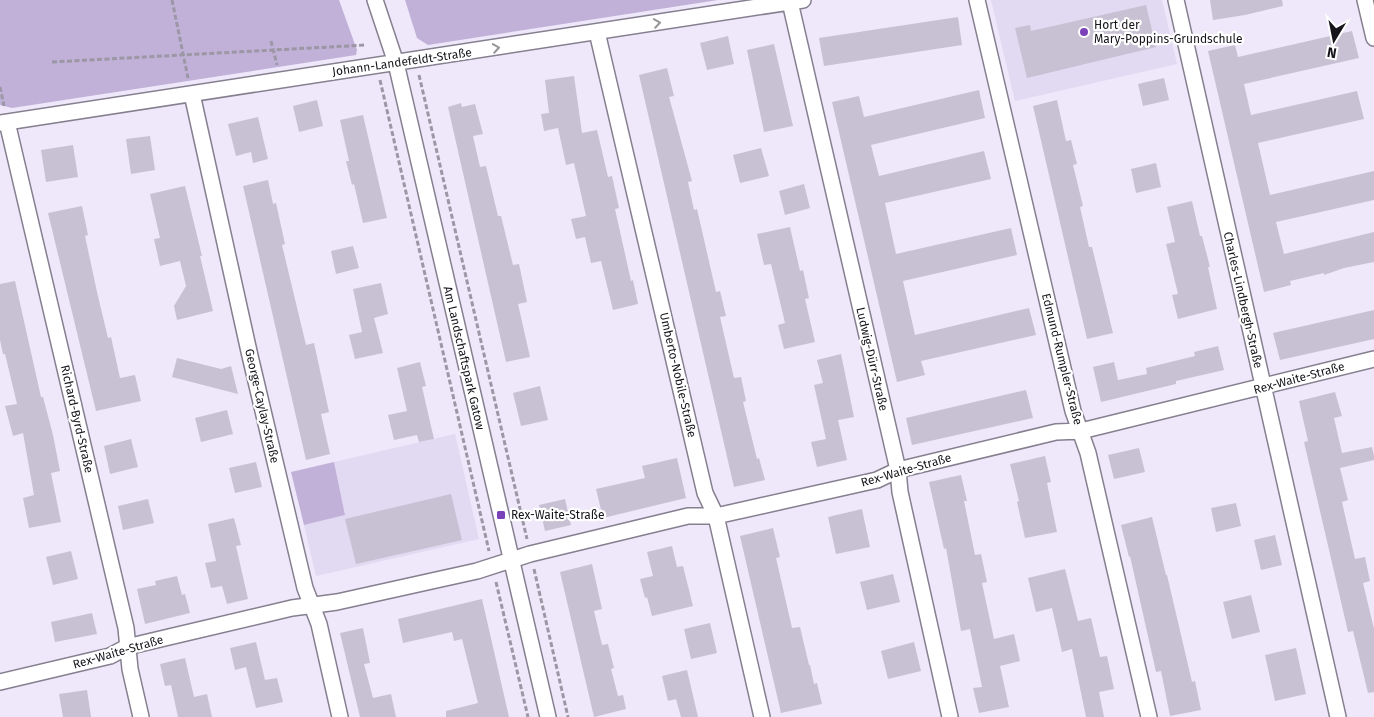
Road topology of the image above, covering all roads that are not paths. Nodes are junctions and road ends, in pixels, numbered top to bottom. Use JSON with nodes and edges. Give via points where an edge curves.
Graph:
{"nodes":[{"id":1,"x":375,"y":0,"type":"edge"},
{"id":2,"x":977,"y":0,"type":"edge"},
{"id":3,"x":1176,"y":0,"type":"edge"},
{"id":4,"x":1365,"y":0,"type":"edge"},
{"id":5,"x":796,"y":1,"type":"edge"},
{"id":6,"x":597,"y":32,"type":"junction"},
{"id":7,"x":1374,"y":38,"type":"edge"},
{"id":8,"x":396,"y":63,"type":"junction"},
{"id":9,"x":192,"y":94,"type":"junction"},
{"id":10,"x":4,"y":123,"type":"edge"},
{"id":11,"x":1374,"y":360,"type":"edge"},
{"id":12,"x":1263,"y":388,"type":"junction"},
{"id":13,"x":1081,"y":431,"type":"junction"},
{"id":14,"x":898,"y":470,"type":"junction"},
{"id":15,"x":716,"y":516,"type":"junction"},
{"id":16,"x":511,"y":560,"type":"junction"},
{"id":17,"x":311,"y":606,"type":"junction"},
{"id":18,"x":127,"y":647,"type":"junction"},
{"id":19,"x":0,"y":682,"type":"edge"},
{"id":20,"x":141,"y":717,"type":"edge"},
{"id":21,"x":340,"y":717,"type":"edge"},
{"id":22,"x":548,"y":717,"type":"edge"},
{"id":23,"x":762,"y":717,"type":"edge"},
{"id":24,"x":950,"y":717,"type":"edge"},
{"id":25,"x":1149,"y":717,"type":"edge"},
{"id":26,"x":1338,"y":717,"type":"edge"}],
"edges":[{"from":1,"to":8,"type":"street","name":"Am Landschaftspark Gatow"},
{"from":2,"to":13,"type":"street","name":"Edmund-Rumpler-Straße","via":[[1071,403]]},
{"from":3,"to":12,"type":"street","name":"Charles-Lindbergh-Straße"},
{"from":4,"to":7,"type":"street"},
{"from":6,"to":5,"type":"street","name":"Johann-Landefeldt-Straße","one_way":true},
{"from":5,"to":14,"type":"street","name":"Ludwig-Dürr-Straße"},
{"from":8,"to":6,"type":"street","name":"Johann-Landefeldt-Straße","one_way":true},
{"from":6,"to":15,"type":"street","name":"Umberto-Nobile-Straße","via":[[705,493]]},
{"from":8,"to":9,"type":"street","name":"Johann-Landefeldt-Straße"},
{"from":8,"to":16,"type":"street","name":"Am Landschaftspark Gatow"},
{"from":9,"to":10,"type":"street","name":"Johann-Landefeldt-Straße"},
{"from":9,"to":17,"type":"street","name":"George-Caylay-Straße","via":[[250,356]]},
{"from":10,"to":18,"type":"street","name":"Richard-Byrd-Straße","via":[[126,628]]},
{"from":11,"to":12,"type":"street","name":"Rex-Waite-Straße","via":[[1283,380]]},
{"from":12,"to":13,"type":"street","name":"Rex-Waite-Straße"},
{"from":12,"to":26,"type":"street","name":"Charles-Lindbergh-Straße"},
{"from":13,"to":14,"type":"street","name":"Rex-Waite-Straße","via":[[1056,432]]},
{"from":13,"to":25,"type":"street","name":"Edmund-Rumpler-Straße"},
{"from":14,"to":15,"type":"street","name":"Rex-Waite-Straße","via":[[877,480]]},
{"from":14,"to":24,"type":"street","name":"Ludwig-Dürr-Straße","via":[[900,492]]},
{"from":15,"to":16,"type":"street","name":"Rex-Waite-Straße","via":[[688,516]]},
{"from":15,"to":23,"type":"street","name":"Umberto-Nobile-Straße"},
{"from":16,"to":17,"type":"street","name":"Rex-Waite-Straße","via":[[478,571]]},
{"from":16,"to":22,"type":"street","name":"Am Landschaftspark Gatow"},
{"from":17,"to":18,"type":"street","name":"Rex-Waite-Straße"},
{"from":17,"to":21,"type":"street","name":"George-Caylay-Straße","via":[[319,624]]},
{"from":18,"to":19,"type":"street","name":"Rex-Waite-Straße","via":[[110,656]]},
{"from":18,"to":20,"type":"street","name":"Richard-Byrd-Straße"}]}
